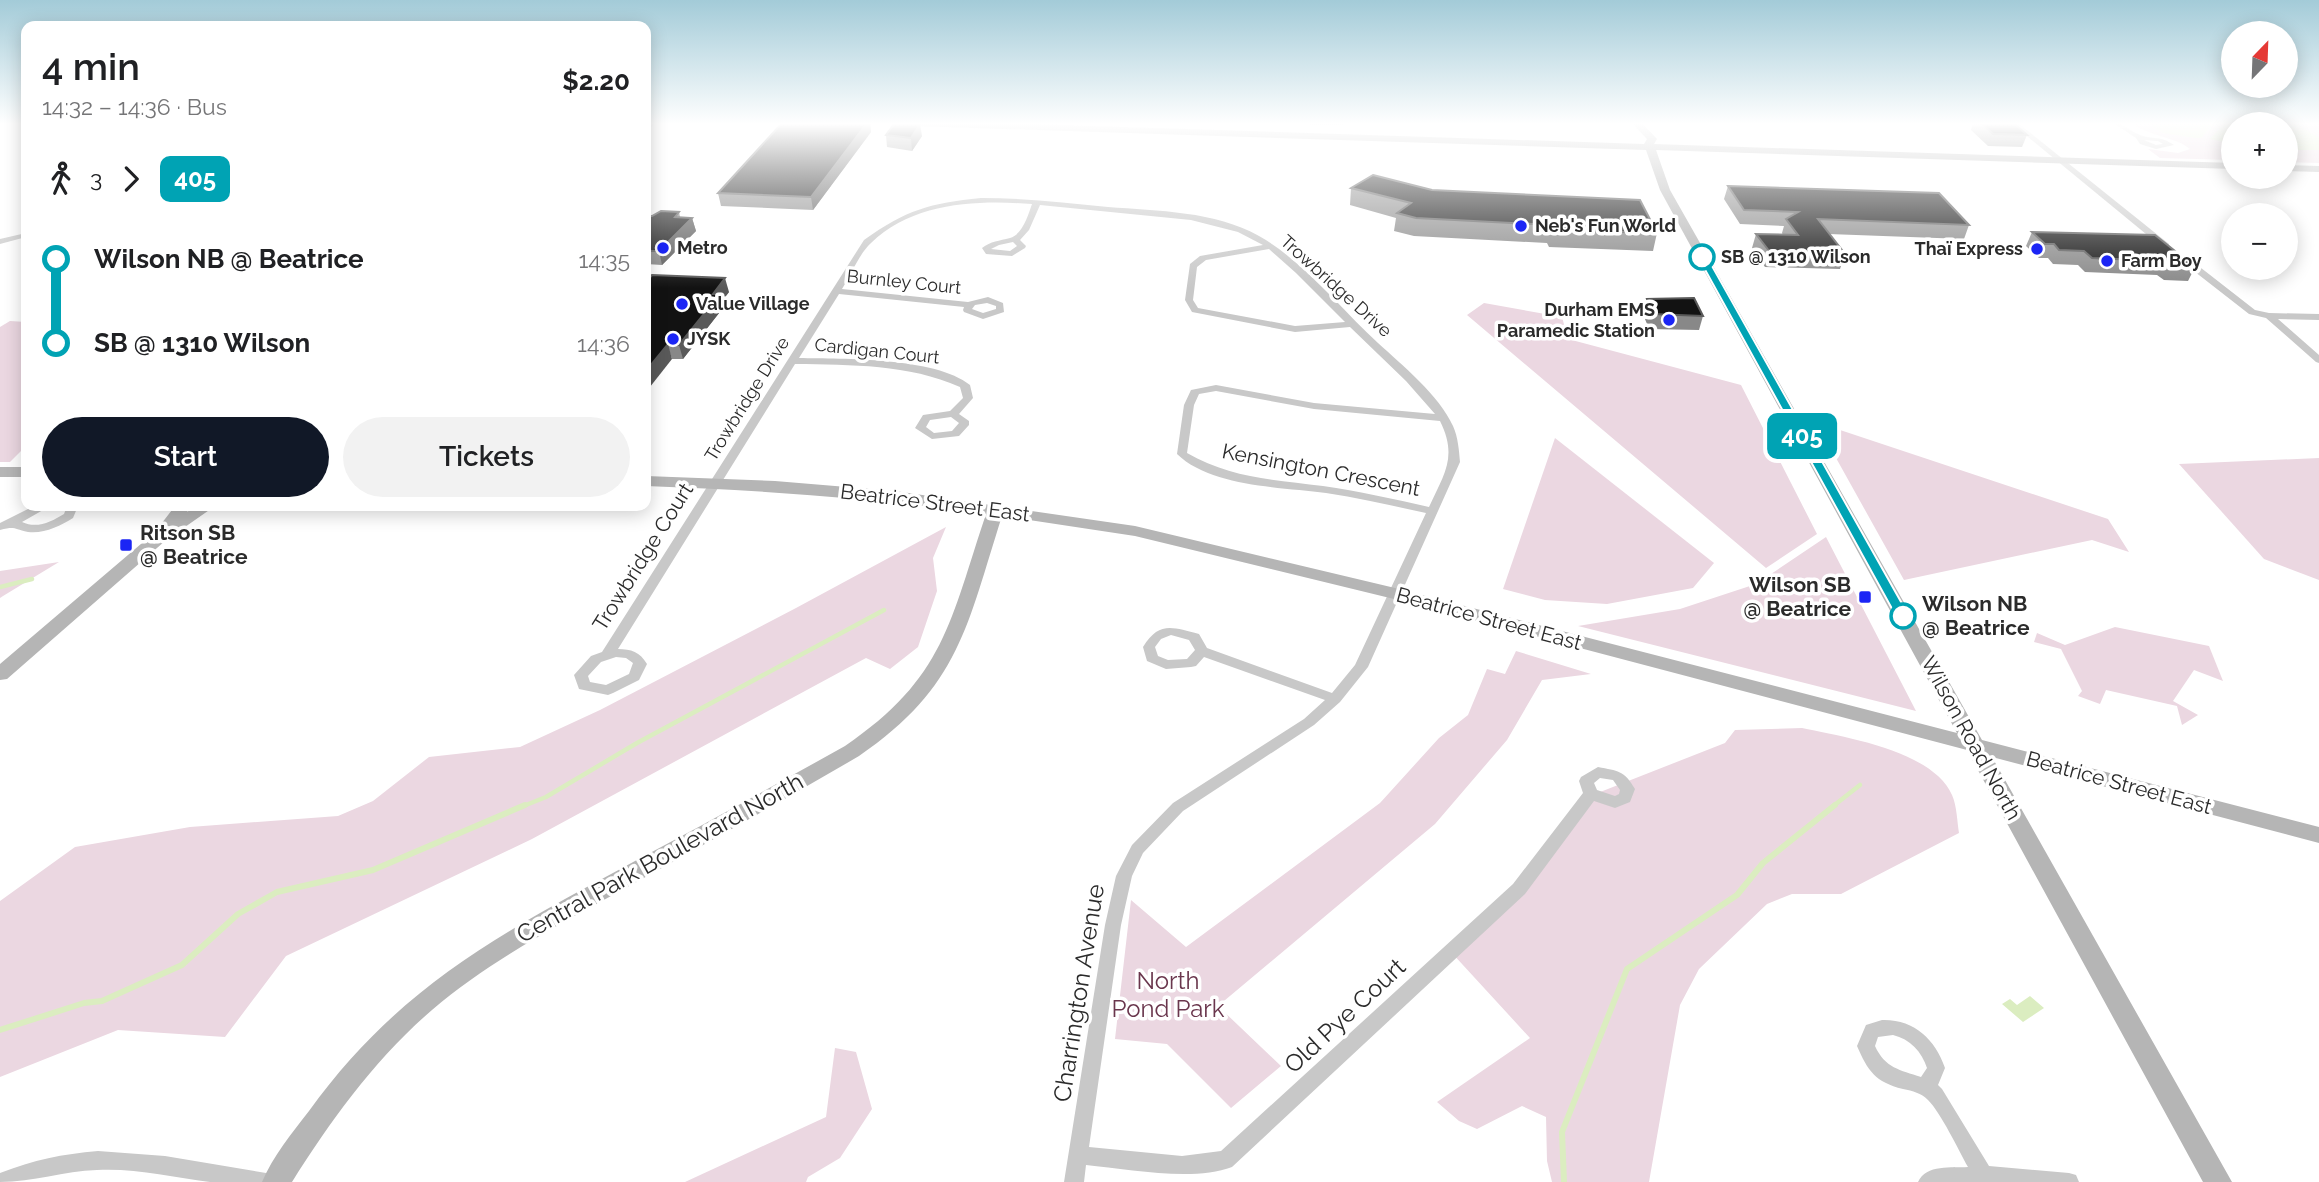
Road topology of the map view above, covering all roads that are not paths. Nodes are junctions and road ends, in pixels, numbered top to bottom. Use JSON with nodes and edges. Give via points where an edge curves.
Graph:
{"nodes":[{"id":1,"x":1661,"y":178,"type":"edge"},
{"id":2,"x":2083,"y":178,"type":"edge"},
{"id":3,"x":1037,"y":202,"type":"junction"},
{"id":4,"x":21,"y":236,"type":"edge"},
{"id":5,"x":1015,"y":240,"type":"dead end"},
{"id":6,"x":0,"y":242,"type":"edge"},
{"id":7,"x":1269,"y":247,"type":"junction"},
{"id":8,"x":836,"y":291,"type":"junction"},
{"id":9,"x":969,"y":305,"type":"dead end"},
{"id":10,"x":2269,"y":316,"type":"junction"},
{"id":11,"x":2319,"y":317,"type":"edge"},
{"id":12,"x":1352,"y":324,"type":"junction"},
{"id":13,"x":2319,"y":360,"type":"edge"},
{"id":14,"x":792,"y":361,"type":"junction"},
{"id":15,"x":953,"y":414,"type":"dead end"},
{"id":16,"x":1443,"y":418,"type":"junction"},
{"id":17,"x":0,"y":472,"type":"edge"},
{"id":18,"x":21,"y":472,"type":"edge"},
{"id":19,"x":651,"y":481,"type":"edge"},
{"id":20,"x":715,"y":482,"type":"junction"},
{"id":21,"x":996,"y":509,"type":"junction"},
{"id":22,"x":30,"y":511,"type":"edge"},
{"id":23,"x":70,"y":511,"type":"edge"},
{"id":24,"x":179,"y":511,"type":"edge"},
{"id":25,"x":199,"y":511,"type":"edge"},
{"id":26,"x":1434,"y":511,"type":"junction"},
{"id":27,"x":16,"y":523,"type":"junction"},
{"id":28,"x":0,"y":527,"type":"edge"},
{"id":29,"x":159,"y":537,"type":"junction"},
{"id":30,"x":1395,"y":594,"type":"junction"},
{"id":31,"x":1202,"y":651,"type":"dead end"},
{"id":32,"x":608,"y":654,"type":"dead end"},
{"id":33,"x":0,"y":674,"type":"edge"},
{"id":34,"x":1335,"y":699,"type":"junction"},
{"id":35,"x":1974,"y":745,"type":"junction"},
{"id":36,"x":1591,"y":794,"type":"dead end"},
{"id":37,"x":2319,"y":835,"type":"edge"},
{"id":38,"x":1926,"y":1084,"type":"dead end"},
{"id":39,"x":1078,"y":1155,"type":"junction"},
{"id":40,"x":1983,"y":1175,"type":"junction"},
{"id":41,"x":0,"y":1182,"type":"edge"},
{"id":42,"x":266,"y":1182,"type":"edge"},
{"id":43,"x":276,"y":1182,"type":"edge"},
{"id":44,"x":1074,"y":1182,"type":"edge"},
{"id":45,"x":1928,"y":1182,"type":"edge"},
{"id":46,"x":2069,"y":1182,"type":"edge"},
{"id":47,"x":2217,"y":1182,"type":"edge"}],
"edges":[{"from":1,"to":35,"type":"main road","name":"Wilson Road North"},
{"from":2,"to":10,"type":"street","via":[[2252,312]]},
{"from":3,"to":5,"type":"street"},
{"from":3,"to":7,"type":"street","name":"Trowbridge Drive","via":[[1207,220],[1243,231]]},
{"from":3,"to":8,"type":"street","name":"Trowbridge Drive","via":[[967,201],[898,219],[867,242]]},
{"from":4,"to":6,"type":"street"},
{"from":7,"to":12,"type":"street","name":"Trowbridge Drive"},
{"from":7,"to":12,"type":"street","via":[[1203,258],[1193,266],[1189,300],[1195,310],[1295,329]]},
{"from":8,"to":9,"type":"street","name":"Burnley Court"},
{"from":8,"to":14,"type":"street","name":"Trowbridge Drive"},
{"from":10,"to":11,"type":"street"},
{"from":10,"to":13,"type":"street"},
{"from":12,"to":16,"type":"street","name":"Trowbridge Drive","via":[[1392,360]]},
{"from":14,"to":15,"type":"street","name":"Cardigan Court","via":[[877,365],[946,376],[965,385],[968,398]]},
{"from":14,"to":20,"type":"street","name":"Trowbridge Drive"},
{"from":16,"to":26,"type":"street","name":"Trowbridge Drive","via":[[1453,438],[1455,461]]},
{"from":16,"to":26,"type":"street","name":"Kensington Crescent","via":[[1314,406],[1216,388],[1195,393],[1182,454],[1199,466],[1263,482],[1343,492]]},
{"from":17,"to":18,"type":"main road"},
{"from":19,"to":20,"type":"main road","name":"Beatrice Street East"},
{"from":20,"to":21,"type":"main road","name":"Beatrice Street East"},
{"from":20,"to":32,"type":"street","name":"Trowbridge Court"},
{"from":21,"to":30,"type":"main road","name":"Beatrice Street East","via":[[1135,531]]},
{"from":21,"to":43,"type":"main road","name":"Central Park Boulevard North","via":[[946,653],[922,690],[898,715],[852,751],[520,935],[454,978],[379,1044],[347,1080]]},
{"from":22,"to":27,"type":"street"},
{"from":23,"to":27,"type":"street","via":[[48,526],[28,529]]},
{"from":24,"to":29,"type":"main road"},
{"from":25,"to":29,"type":"main road"},
{"from":26,"to":30,"type":"street","name":"Trowbridge Drive"},
{"from":27,"to":28,"type":"street"},
{"from":29,"to":33,"type":"main road"},
{"from":30,"to":34,"type":"street","name":"Charrington Avenue","via":[[1361,667]]},
{"from":30,"to":35,"type":"main road","name":"Beatrice Street East"},
{"from":31,"to":34,"type":"street"},
{"from":34,"to":39,"type":"street","name":"Charrington Avenue","via":[[1309,722],[1178,807],[1137,849],[1124,876],[1112,925]]},
{"from":35,"to":37,"type":"main road","name":"Beatrice Street East"},
{"from":35,"to":47,"type":"main road","name":"Wilson Road North"},
{"from":36,"to":39,"type":"street","name":"Old Pye Court","via":[[1518,889],[1225,1160],[1182,1166]]},
{"from":38,"to":40,"type":"street"},
{"from":39,"to":44,"type":"street","name":"Charrington Avenue"},
{"from":40,"to":45,"type":"street"},
{"from":40,"to":46,"type":"street"},
{"from":41,"to":42,"type":"street","via":[[67,1162],[117,1158]]}]}
